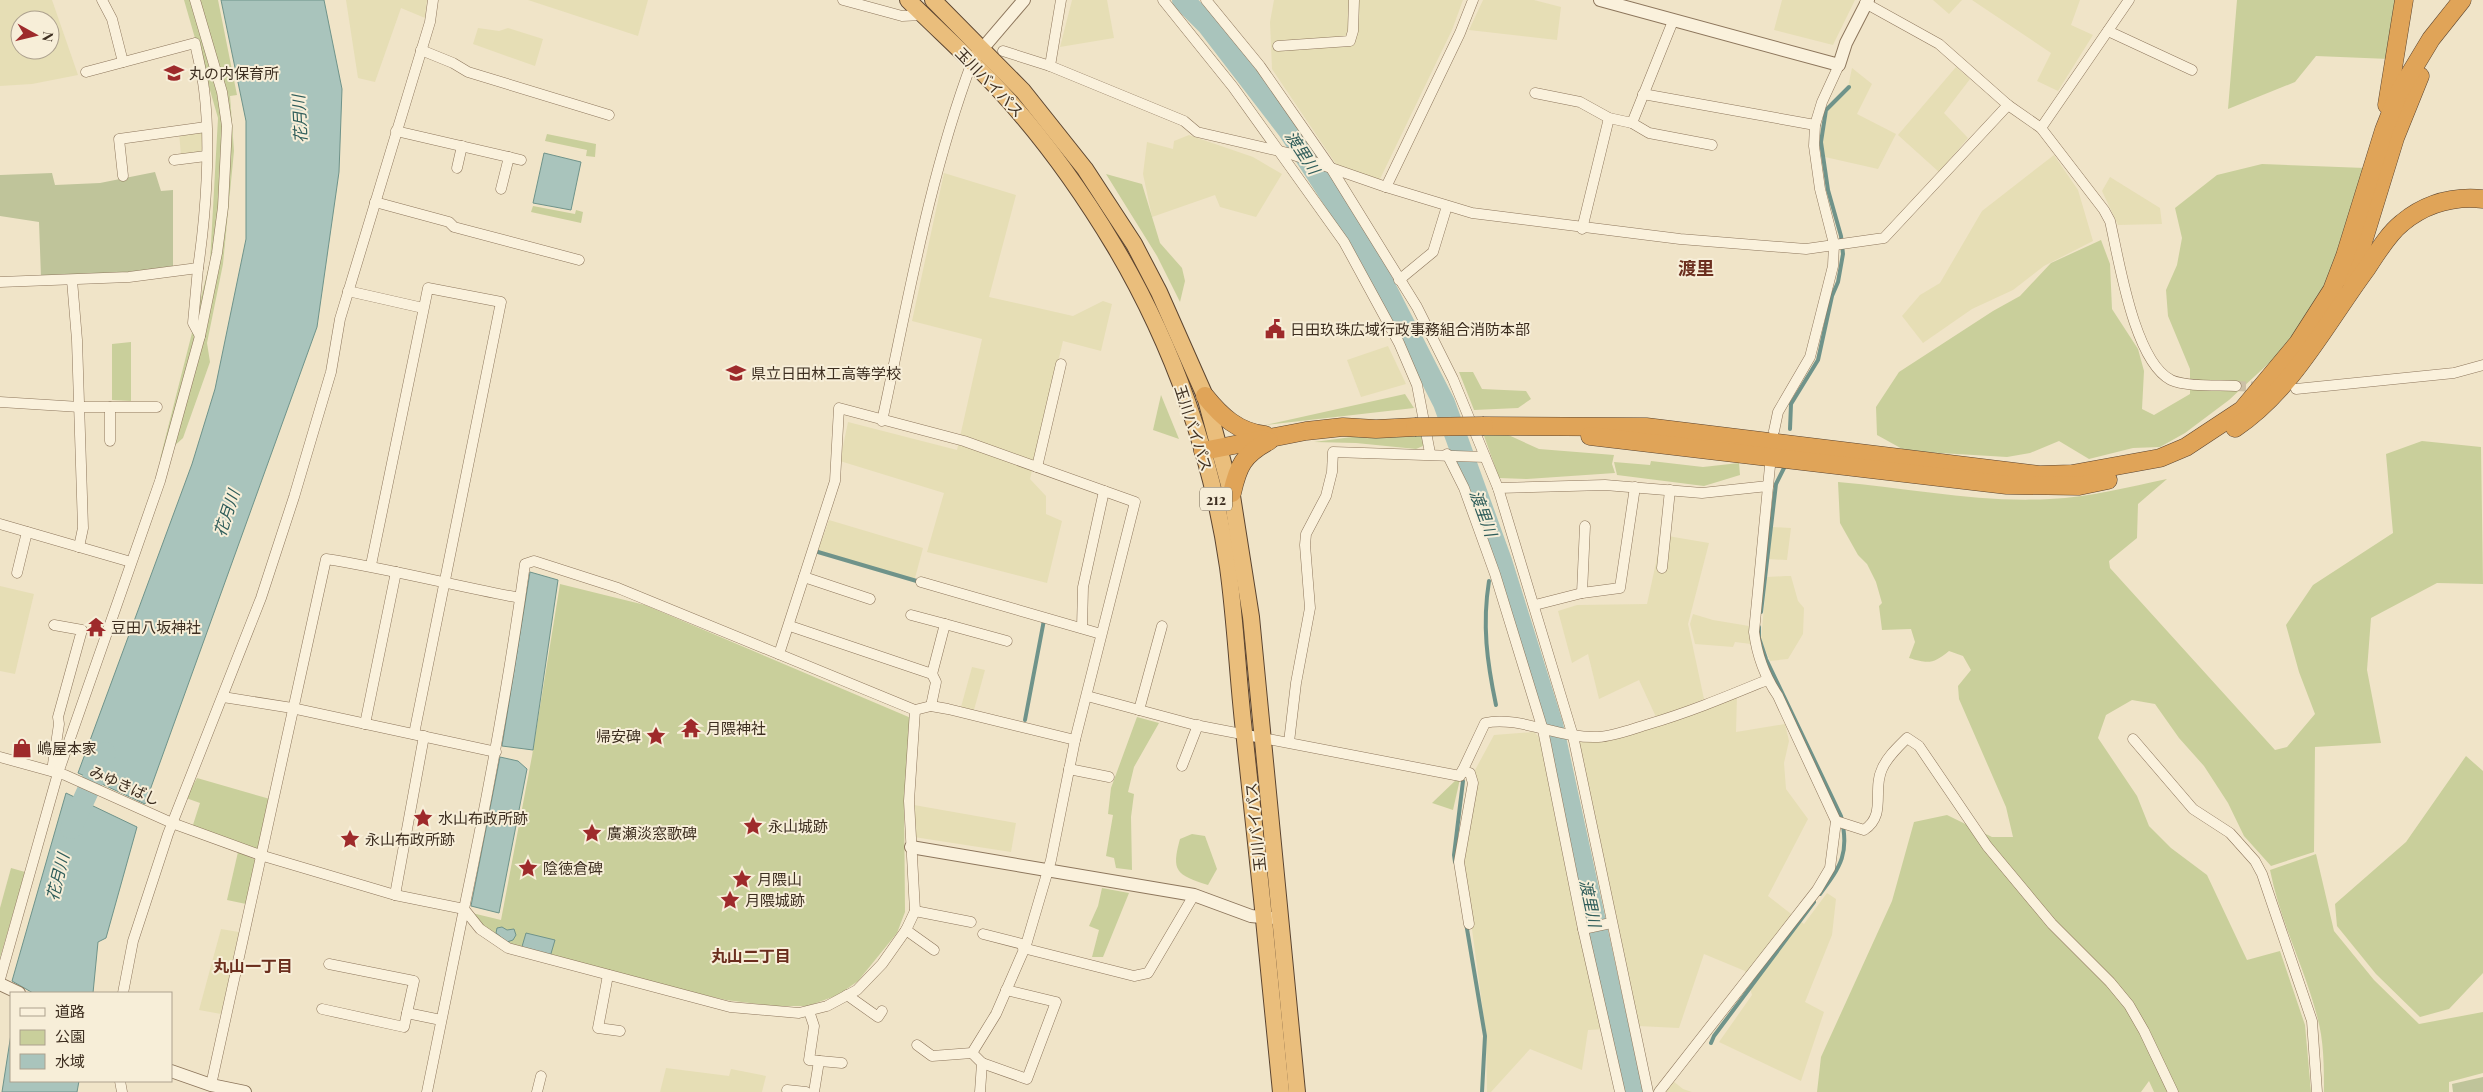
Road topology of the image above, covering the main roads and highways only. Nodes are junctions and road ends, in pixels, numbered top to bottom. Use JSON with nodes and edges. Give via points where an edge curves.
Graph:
{"nodes":[{"id":1,"x":908,"y":0,"type":"edge"},
{"id":2,"x":933,"y":0,"type":"edge"},
{"id":3,"x":2404,"y":0,"type":"edge"},
{"id":4,"x":2462,"y":0,"type":"edge"},
{"id":5,"x":2477,"y":0,"type":"edge"},
{"id":6,"x":2384,"y":130,"type":"junction"},
{"id":7,"x":2483,"y":199,"type":"edge"},
{"id":8,"x":2348,"y":293,"type":"junction"},
{"id":9,"x":1205,"y":396,"type":"junction"},
{"id":10,"x":1513,"y":426,"type":"junction"},
{"id":11,"x":1278,"y":436,"type":"junction"},
{"id":12,"x":1211,"y":450,"type":"junction"},
{"id":13,"x":1232,"y":493,"type":"junction"},
{"id":14,"x":1273,"y":917,"type":"junction"},
{"id":15,"x":1281,"y":1092,"type":"edge"},
{"id":16,"x":1297,"y":1092,"type":"edge"}],
"edges":[{"from":1,"to":12,"type":"highway","name":"玉川バイパス","number":"212","via":[[972,62],[1034,130],[1064,169],[1135,284]]},
{"from":2,"to":9,"type":"highway","name":"玉川バイパス","number":"212","via":[[1035,106],[1085,169],[1134,244]]},
{"from":3,"to":6,"type":"highway"},
{"from":4,"to":6,"type":"highway","via":[[2416,61]]},
{"from":5,"to":8,"type":"highway","via":[[2428,60],[2413,88]]},
{"from":6,"to":10,"type":"highway","via":[[2332,290],[2298,343],[2242,410],[2186,446],[2160,458],[2072,474],[2039,475],[1646,427]]},
{"from":7,"to":8,"type":"highway","via":[[2463,197],[2445,201],[2426,207],[2401,224]]},
{"from":8,"to":10,"type":"highway","via":[[2319,340],[2293,372],[2262,408],[2242,423],[2179,461],[2118,479],[2079,486],[2007,485]]},
{"from":9,"to":11,"type":"highway","via":[[1219,414],[1244,431]]},
{"from":9,"to":12,"type":"highway","name":"玉川バイパス","number":"212"},
{"from":10,"to":11,"type":"highway","bridge":true,"via":[[1343,427]]},
{"from":11,"to":12,"type":"highway"},
{"from":11,"to":13,"type":"highway","via":[[1244,460]]},
{"from":12,"to":13,"type":"highway","name":"玉川バイパス","number":"212"},
{"from":12,"to":14,"type":"highway","name":"玉川バイパス","number":"212","via":[[1235,617],[1244,735]]},
{"from":13,"to":14,"type":"highway","name":"玉川バイパス","number":"212","via":[[1251,616],[1264,738]]},
{"from":14,"to":15,"type":"highway","name":"玉川バイパス","number":"212"},
{"from":14,"to":16,"type":"highway","name":"玉川バイパス","number":"212"}]}
